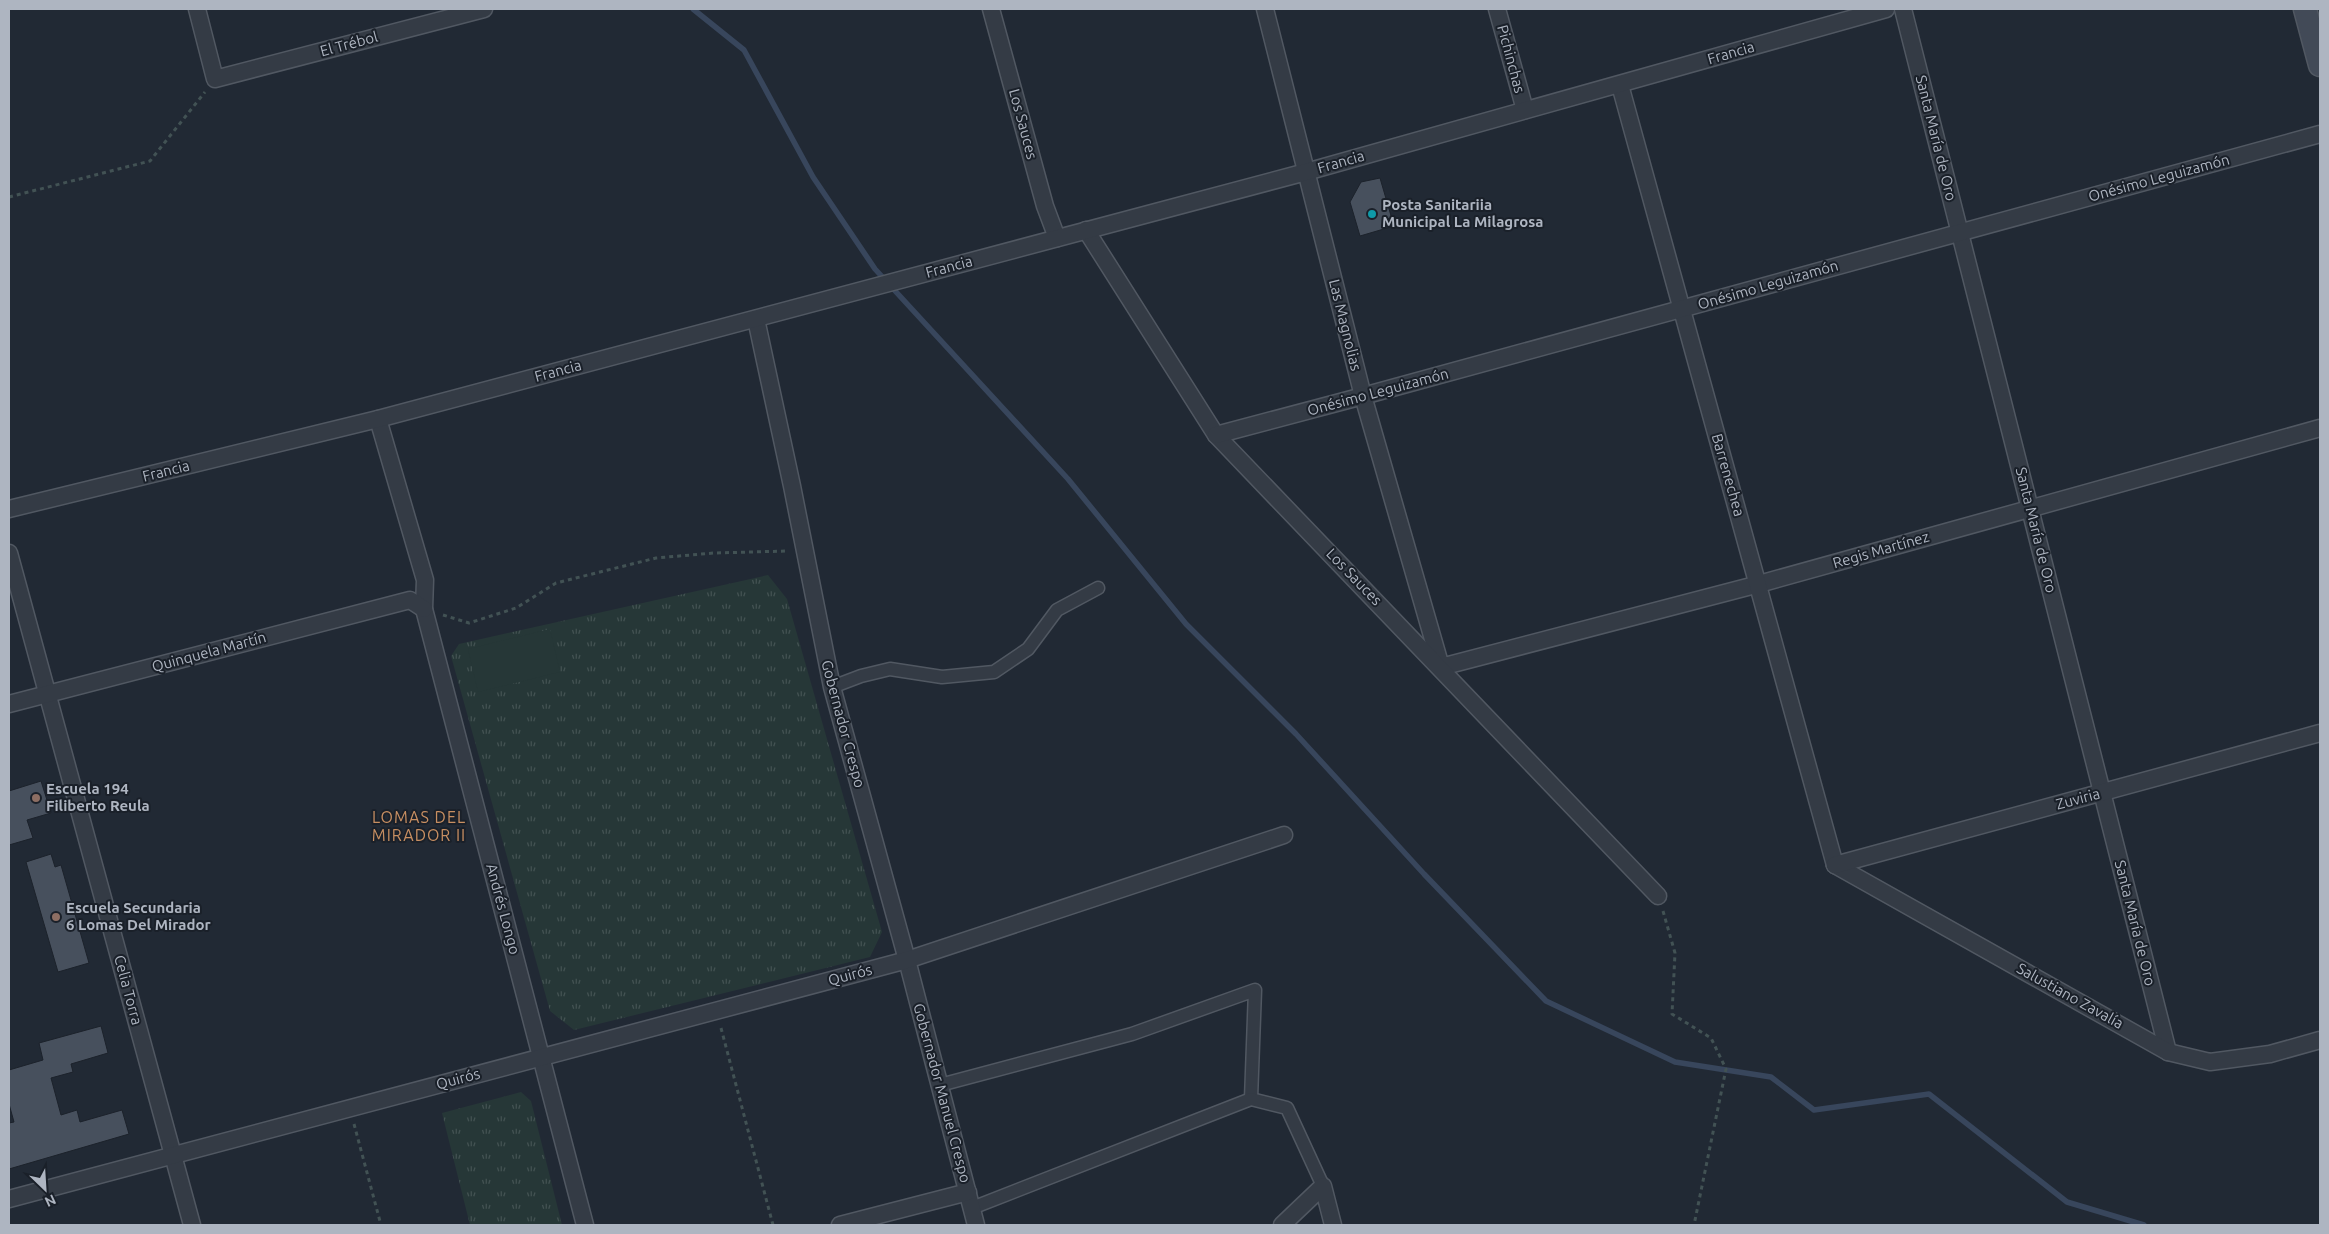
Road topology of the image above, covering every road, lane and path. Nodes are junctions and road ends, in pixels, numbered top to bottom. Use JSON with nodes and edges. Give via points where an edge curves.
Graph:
{"nodes":[{"id":1,"x":197,"y":9,"type":"edge"},
{"id":2,"x":484,"y":9,"type":"edge"},
{"id":3,"x":991,"y":9,"type":"edge"},
{"id":4,"x":1265,"y":9,"type":"edge"},
{"id":5,"x":1497,"y":9,"type":"edge"},
{"id":6,"x":1886,"y":9,"type":"edge"},
{"id":7,"x":1903,"y":9,"type":"edge"},
{"id":8,"x":2306,"y":9,"type":"edge"},
{"id":9,"x":1864,"y":12,"type":"edge"},
{"id":10,"x":2320,"y":65,"type":"edge"},
{"id":11,"x":215,"y":80,"type":"junction"},
{"id":12,"x":1620,"y":84,"type":"junction"},
{"id":13,"x":1525,"y":110,"type":"junction"},
{"id":14,"x":2320,"y":134,"type":"edge"},
{"id":15,"x":1306,"y":172,"type":"junction"},
{"id":16,"x":9,"y":197,"type":"edge"},
{"id":17,"x":1086,"y":230,"type":"junction"},
{"id":18,"x":1960,"y":232,"type":"junction"},
{"id":19,"x":1057,"y":238,"type":"junction"},
{"id":20,"x":1681,"y":309,"type":"junction"},
{"id":21,"x":756,"y":319,"type":"junction"},
{"id":22,"x":1364,"y":396,"type":"junction"},
{"id":23,"x":378,"y":419,"type":"junction"},
{"id":24,"x":2320,"y":428,"type":"edge"},
{"id":25,"x":1216,"y":434,"type":"junction"},
{"id":26,"x":2030,"y":508,"type":"junction"},
{"id":27,"x":9,"y":509,"type":"edge"},
{"id":28,"x":803,"y":551,"type":"junction"},
{"id":29,"x":9,"y":553,"type":"edge"},
{"id":30,"x":1758,"y":584,"type":"junction"},
{"id":31,"x":1098,"y":588,"type":"dead end"},
{"id":32,"x":424,"y":609,"type":"junction"},
{"id":33,"x":1441,"y":667,"type":"junction"},
{"id":34,"x":832,"y":687,"type":"junction"},
{"id":35,"x":47,"y":694,"type":"junction"},
{"id":36,"x":9,"y":704,"type":"edge"},
{"id":37,"x":2320,"y":733,"type":"edge"},
{"id":38,"x":2102,"y":792,"type":"junction"},
{"id":39,"x":1284,"y":835,"type":"dead end"},
{"id":40,"x":1836,"y":865,"type":"junction"},
{"id":41,"x":1658,"y":896,"type":"joint"},
{"id":42,"x":907,"y":960,"type":"junction"},
{"id":43,"x":717,"y":1011,"type":"junction"},
{"id":44,"x":2320,"y":1040,"type":"edge"},
{"id":45,"x":2168,"y":1052,"type":"junction"},
{"id":46,"x":542,"y":1057,"type":"junction"},
{"id":47,"x":940,"y":1085,"type":"junction"},
{"id":48,"x":1251,"y":1099,"type":"junction"},
{"id":49,"x":350,"y":1108,"type":"junction"},
{"id":50,"x":173,"y":1155,"type":"junction"},
{"id":51,"x":1323,"y":1186,"type":"junction"},
{"id":52,"x":9,"y":1198,"type":"edge"},
{"id":53,"x":970,"y":1200,"type":"junction"},
{"id":54,"x":192,"y":1225,"type":"edge"},
{"id":55,"x":381,"y":1225,"type":"edge"},
{"id":56,"x":585,"y":1225,"type":"edge"},
{"id":57,"x":773,"y":1225,"type":"edge"},
{"id":58,"x":840,"y":1225,"type":"edge"},
{"id":59,"x":976,"y":1225,"type":"edge"},
{"id":60,"x":1282,"y":1225,"type":"edge"},
{"id":61,"x":1333,"y":1225,"type":"edge"},
{"id":62,"x":1694,"y":1225,"type":"edge"}],
"edges":[{"from":1,"to":11,"type":"street"},
{"from":2,"to":11,"type":"street","name":"El Trébol"},
{"from":3,"to":19,"type":"street","name":"Los Sauces","via":[[1045,206]]},
{"from":4,"to":15,"type":"street","name":"Las Magnolias"},
{"from":5,"to":13,"type":"street","name":"Pichinchas"},
{"from":6,"to":9,"type":"street","name":"Francia"},
{"from":7,"to":18,"type":"street","name":"Santa María de Oro"},
{"from":8,"to":10,"type":"main road"},
{"from":9,"to":12,"type":"street","name":"Francia"},
{"from":11,"to":16,"type":"path","via":[[150,161]]},
{"from":12,"to":13,"type":"street","name":"Francia"},
{"from":12,"to":20,"type":"street","name":"Barrenechea"},
{"from":13,"to":15,"type":"street","name":"Francia"},
{"from":14,"to":18,"type":"street","name":"Onésimo Leguizamón"},
{"from":15,"to":17,"type":"street","name":"Francia"},
{"from":15,"to":22,"type":"street","name":"Las Magnolias"},
{"from":17,"to":19,"type":"street","name":"Francia"},
{"from":17,"to":25,"type":"street","name":"Los Sauces"},
{"from":18,"to":20,"type":"street","name":"Onésimo Leguizamón"},
{"from":18,"to":26,"type":"street","name":"Santa María de Oro"},
{"from":19,"to":21,"type":"street","name":"Francia"},
{"from":20,"to":22,"type":"street","name":"Onésimo Leguizamón"},
{"from":20,"to":30,"type":"street","name":"Barrenechea"},
{"from":21,"to":23,"type":"street","name":"Francia"},
{"from":21,"to":28,"type":"street","name":"Gobernador Crespo"},
{"from":22,"to":25,"type":"street","name":"Onésimo Leguizamón"},
{"from":22,"to":33,"type":"street","name":"Las Magnolias"},
{"from":23,"to":27,"type":"street","name":"Francia"},
{"from":23,"to":32,"type":"street","name":"Andrés Longo","via":[[426,580]]},
{"from":24,"to":26,"type":"street","name":"Regis Martínez"},
{"from":25,"to":33,"type":"street","name":"Los Sauces"},
{"from":26,"to":30,"type":"street","name":"Regis Martínez"},
{"from":26,"to":38,"type":"street","name":"Santa María de Oro"},
{"from":28,"to":32,"type":"path","via":[[656,558],[556,583],[516,608],[469,623]]},
{"from":28,"to":34,"type":"street","name":"Gobernador Crespo"},
{"from":29,"to":35,"type":"street","name":"Celia Torra"},
{"from":30,"to":33,"type":"street","name":"Regis Martínez"},
{"from":30,"to":40,"type":"street","name":"Barrenechea"},
{"from":31,"to":34,"type":"street","via":[[1058,610],[1028,649],[994,672],[942,677],[890,669]]},
{"from":32,"to":35,"type":"street","name":"Quinquela Martín","via":[[410,600]]},
{"from":32,"to":46,"type":"street","name":"Andrés Longo"},
{"from":33,"to":41,"type":"street","name":"Los Sauces"},
{"from":34,"to":42,"type":"street","name":"Gobernador Crespo"},
{"from":35,"to":36,"type":"street","name":"Quinquela Martín"},
{"from":35,"to":50,"type":"street","name":"Celia Torra"},
{"from":37,"to":38,"type":"street","name":"Zuviria"},
{"from":38,"to":40,"type":"street","name":"Zuviria"},
{"from":38,"to":45,"type":"street","name":"Santa María de Oro"},
{"from":39,"to":42,"type":"street","name":"Quirós"},
{"from":40,"to":45,"type":"street","name":"Salustiano Zavalía"},
{"from":41,"to":62,"type":"path","via":[[1675,953],[1672,1014],[1711,1038],[1726,1069]]},
{"from":42,"to":43,"type":"street","name":"Quirós"},
{"from":42,"to":47,"type":"street","name":"Gobernador Manuel Crespo"},
{"from":43,"to":46,"type":"street","name":"Quirós"},
{"from":43,"to":57,"type":"path"},
{"from":44,"to":45,"type":"street","name":"Salustiano Zavalía","via":[[2270,1054],[2210,1062]]},
{"from":46,"to":49,"type":"street","name":"Quirós"},
{"from":46,"to":56,"type":"street","name":"Andrés Longo"},
{"from":47,"to":48,"type":"street","via":[[1132,1034],[1255,990]]},
{"from":47,"to":53,"type":"street","name":"Gobernador Manuel Crespo"},
{"from":48,"to":51,"type":"street","via":[[1287,1108]]},
{"from":48,"to":53,"type":"street"},
{"from":49,"to":50,"type":"street","name":"Quirós"},
{"from":49,"to":55,"type":"path"},
{"from":50,"to":52,"type":"street","name":"Quirós"},
{"from":50,"to":54,"type":"street","name":"Celia Torra"},
{"from":51,"to":60,"type":"street"},
{"from":51,"to":61,"type":"street"},
{"from":53,"to":58,"type":"street"},
{"from":53,"to":59,"type":"street","name":"Gobernador Manuel Crespo"}]}
